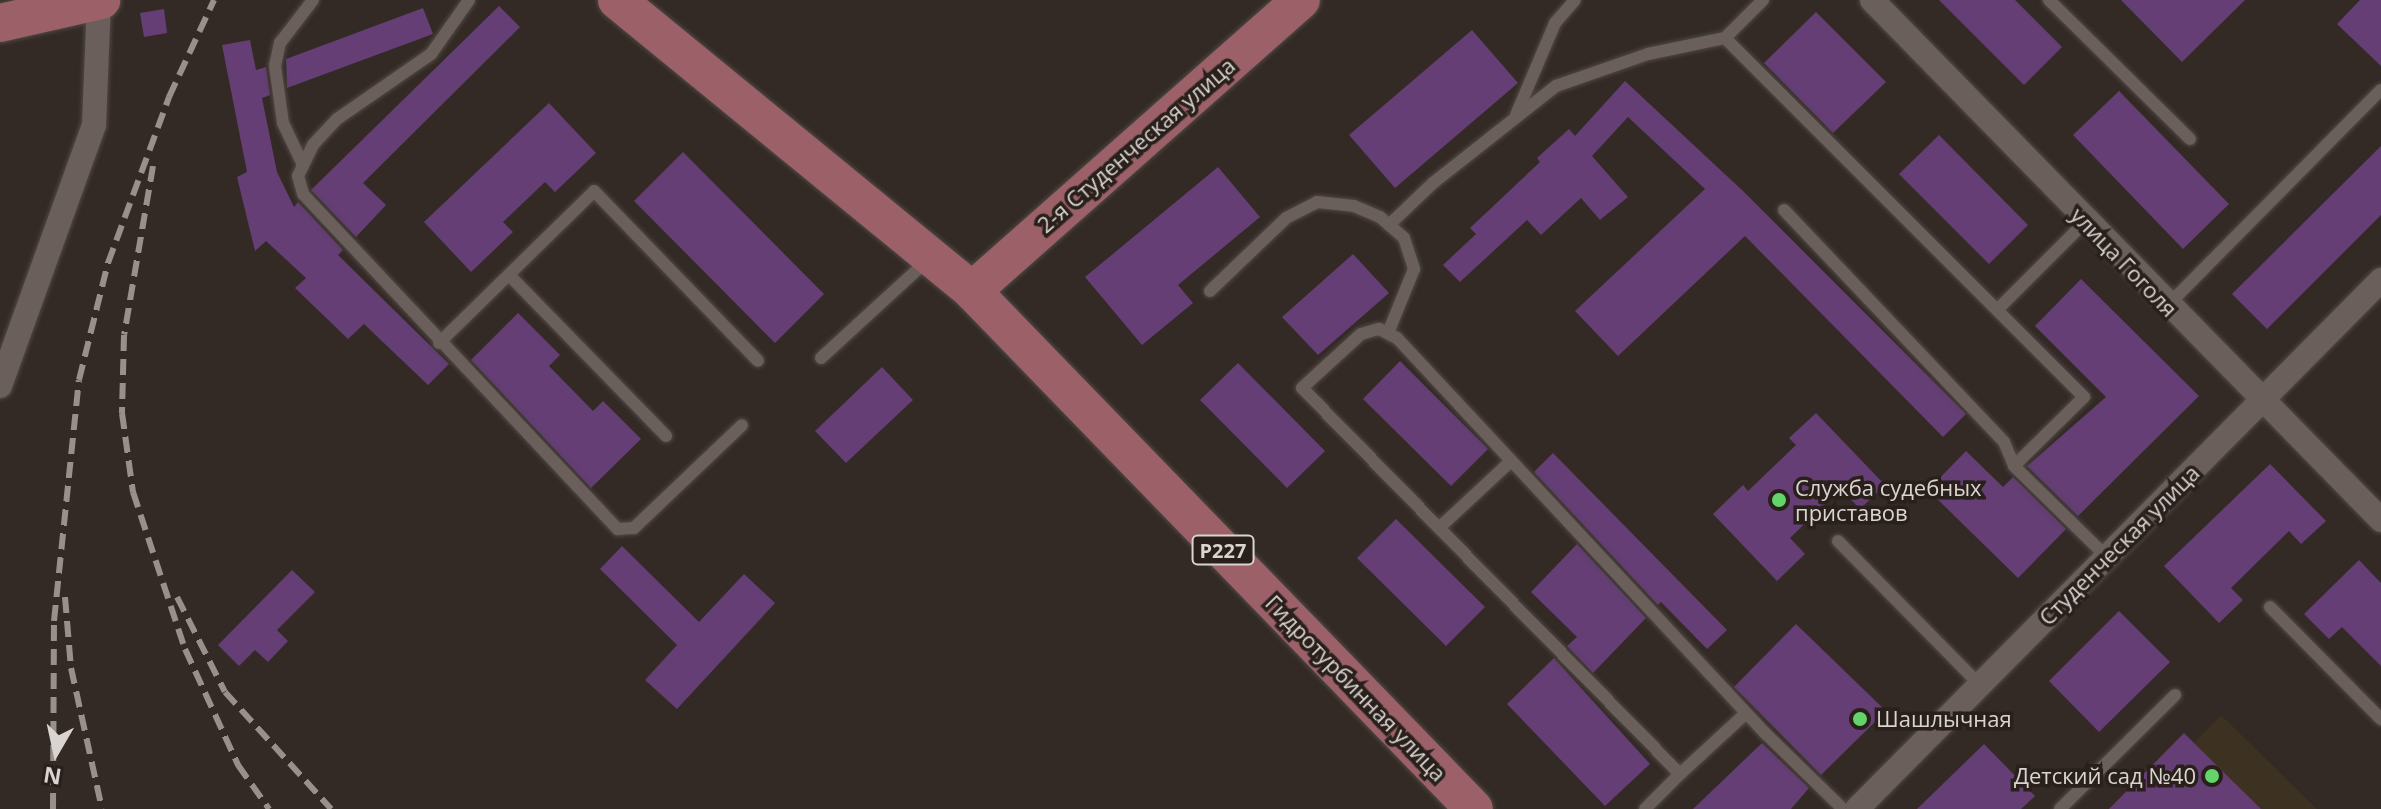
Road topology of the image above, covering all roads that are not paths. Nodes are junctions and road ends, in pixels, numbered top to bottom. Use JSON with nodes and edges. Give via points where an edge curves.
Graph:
{"nodes":[{"id":1,"x":100,"y":0,"type":"edge"},
{"id":2,"x":313,"y":0,"type":"edge"},
{"id":3,"x":469,"y":0,"type":"edge"},
{"id":4,"x":1301,"y":0,"type":"edge"},
{"id":5,"x":1575,"y":0,"type":"edge"},
{"id":6,"x":1763,"y":0,"type":"edge"},
{"id":7,"x":1872,"y":0,"type":"edge"},
{"id":8,"x":2049,"y":0,"type":"edge"},
{"id":9,"x":622,"y":2,"type":"edge"},
{"id":10,"x":0,"y":23,"type":"edge"},
{"id":11,"x":1725,"y":38,"type":"junction"},
{"id":12,"x":2381,"y":90,"type":"edge"},
{"id":13,"x":1515,"y":118,"type":"junction"},
{"id":14,"x":2190,"y":139,"type":"dead end"},
{"id":15,"x":303,"y":165,"type":"junction"},
{"id":16,"x":1784,"y":210,"type":"dead end"},
{"id":17,"x":2085,"y":222,"type":"junction"},
{"id":18,"x":1389,"y":225,"type":"junction"},
{"id":19,"x":931,"y":257,"type":"junction"},
{"id":20,"x":509,"y":275,"type":"junction"},
{"id":21,"x":972,"y":291,"type":"junction"},
{"id":22,"x":1210,"y":291,"type":"dead end"},
{"id":23,"x":2377,"y":291,"type":"edge"},
{"id":24,"x":2167,"y":306,"type":"junction"},
{"id":25,"x":1998,"y":309,"type":"junction"},
{"id":26,"x":1388,"y":333,"type":"junction"},
{"id":27,"x":439,"y":343,"type":"junction"},
{"id":28,"x":821,"y":358,"type":"dead end"},
{"id":29,"x":758,"y":361,"type":"dead end"},
{"id":30,"x":0,"y":386,"type":"edge"},
{"id":31,"x":2262,"y":401,"type":"junction"},
{"id":32,"x":742,"y":425,"type":"dead end"},
{"id":33,"x":666,"y":436,"type":"dead end"},
{"id":34,"x":1511,"y":461,"type":"junction"},
{"id":35,"x":2014,"y":466,"type":"junction"},
{"id":36,"x":2381,"y":520,"type":"edge"},
{"id":37,"x":1440,"y":527,"type":"junction"},
{"id":38,"x":1838,"y":541,"type":"dead end"},
{"id":39,"x":2107,"y":557,"type":"junction"},
{"id":40,"x":2270,"y":607,"type":"dead end"},
{"id":41,"x":1980,"y":685,"type":"junction"},
{"id":42,"x":2175,"y":695,"type":"dead end"},
{"id":43,"x":1746,"y":713,"type":"junction"},
{"id":44,"x":2381,"y":719,"type":"edge"},
{"id":45,"x":1680,"y":774,"type":"junction"},
{"id":46,"x":1474,"y":809,"type":"edge"},
{"id":47,"x":1645,"y":809,"type":"edge"},
{"id":48,"x":1843,"y":809,"type":"edge"},
{"id":49,"x":1857,"y":809,"type":"edge"},
{"id":50,"x":2060,"y":809,"type":"edge"}],
"edges":[{"from":1,"to":10,"type":"main road"},
{"from":1,"to":30,"type":"street","via":[[94,125]]},
{"from":2,"to":15,"type":"lane","via":[[280,43],[275,66],[283,123]]},
{"from":3,"to":15,"type":"lane","via":[[431,54],[337,119]]},
{"from":4,"to":21,"type":"main road","name":"2-я Студенческая улица"},
{"from":5,"to":13,"type":"lane","via":[[1555,23]]},
{"from":6,"to":11,"type":"lane"},
{"from":7,"to":17,"type":"street","name":"улица Гоголя"},
{"from":8,"to":14,"type":"lane"},
{"from":9,"to":19,"type":"main road","number":"Р227"},
{"from":11,"to":13,"type":"lane","via":[[1648,54],[1556,86]]},
{"from":11,"to":25,"type":"lane"},
{"from":12,"to":24,"type":"lane"},
{"from":13,"to":18,"type":"lane"},
{"from":15,"to":27,"type":"lane","via":[[298,176],[303,194],[317,214]]},
{"from":16,"to":35,"type":"lane","via":[[2004,442]]},
{"from":17,"to":24,"type":"street","name":"улица Гоголя"},
{"from":17,"to":25,"type":"lane"},
{"from":18,"to":22,"type":"lane","via":[[1354,206],[1317,202],[1286,218]]},
{"from":18,"to":26,"type":"lane","via":[[1404,238],[1414,269]]},
{"from":19,"to":21,"type":"main road","number":"Р227"},
{"from":19,"to":28,"type":"lane"},
{"from":20,"to":27,"type":"lane"},
{"from":20,"to":29,"type":"lane","via":[[594,191]]},
{"from":20,"to":33,"type":"lane"},
{"from":21,"to":46,"type":"main road","name":"Гидротурбинная улица","number":"Р227"},
{"from":23,"to":31,"type":"street","name":"Студенческая улица"},
{"from":24,"to":31,"type":"street","name":"улица Гоголя"},
{"from":25,"to":35,"type":"lane","via":[[2084,397]]},
{"from":26,"to":34,"type":"lane"},
{"from":26,"to":37,"type":"lane","via":[[1379,329],[1361,334],[1302,388]]},
{"from":27,"to":32,"type":"lane","via":[[618,529],[634,528]]},
{"from":31,"to":36,"type":"street","name":"улица Гоголя"},
{"from":31,"to":39,"type":"street","name":"Студенческая улица"},
{"from":34,"to":37,"type":"lane"},
{"from":34,"to":43,"type":"lane"},
{"from":35,"to":39,"type":"lane"},
{"from":37,"to":45,"type":"lane"},
{"from":38,"to":41,"type":"lane"},
{"from":39,"to":41,"type":"street","name":"Студенческая улица"},
{"from":40,"to":44,"type":"lane"},
{"from":41,"to":49,"type":"street","name":"Студенческая улица"},
{"from":42,"to":50,"type":"lane"},
{"from":43,"to":45,"type":"lane"},
{"from":43,"to":48,"type":"lane"},
{"from":45,"to":47,"type":"lane"}]}
